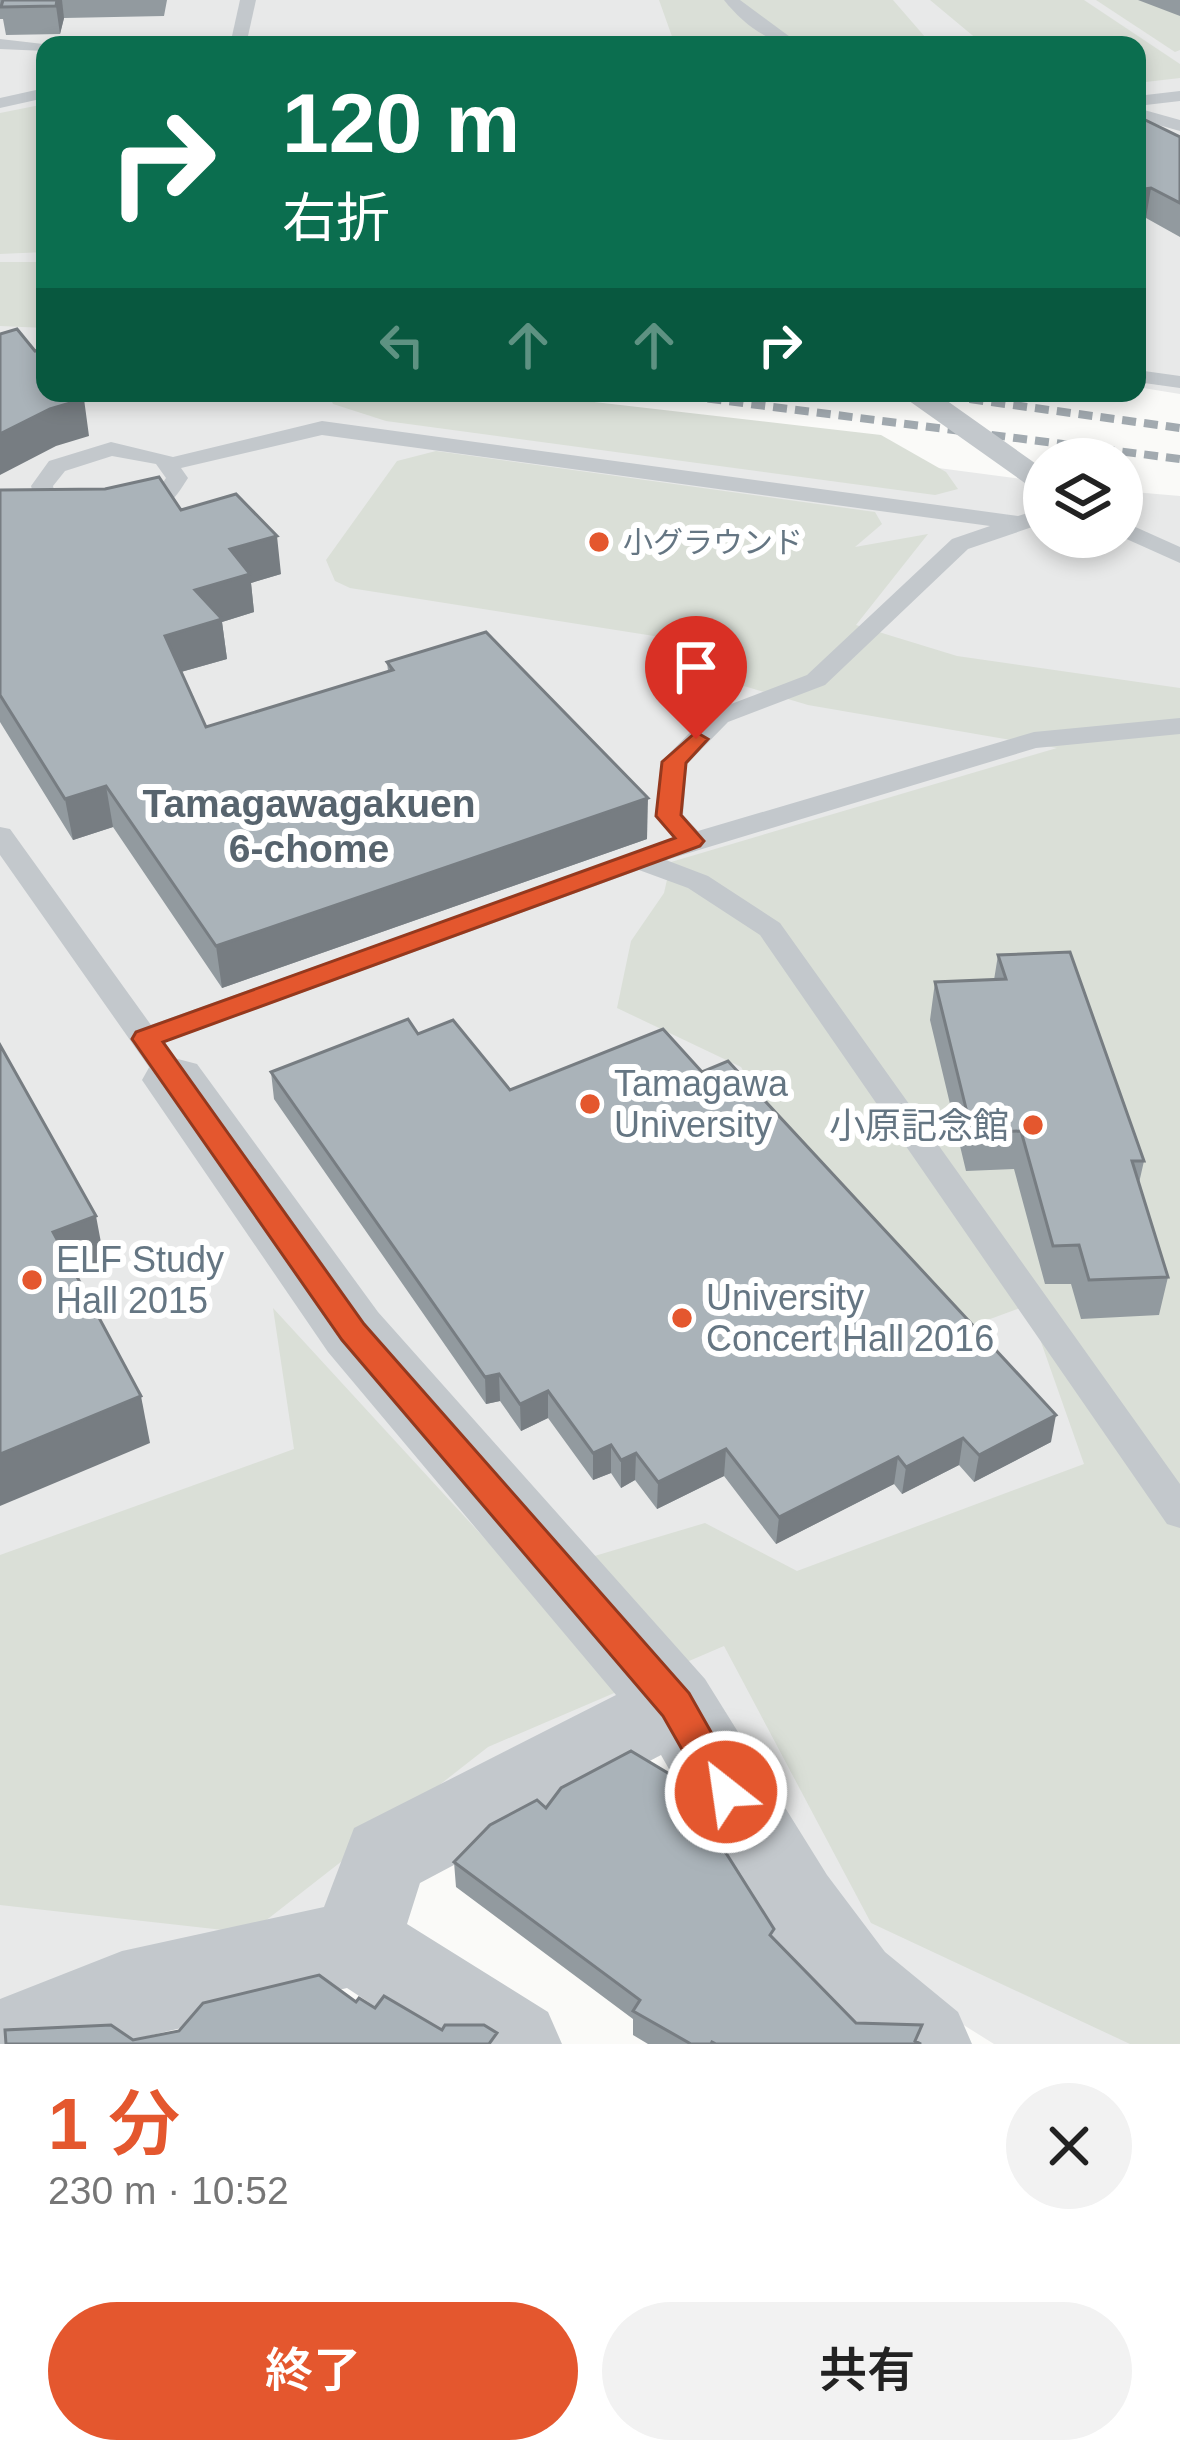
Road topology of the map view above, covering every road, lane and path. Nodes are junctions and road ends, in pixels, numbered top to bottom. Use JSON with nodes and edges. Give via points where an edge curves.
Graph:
{"nodes":[{"id":1,"x":248,"y":0,"type":"edge"},
{"id":2,"x":732,"y":0,"type":"edge"},
{"id":3,"x":240,"y":36,"type":"edge"},
{"id":4,"x":779,"y":36,"type":"edge"},
{"id":5,"x":0,"y":44,"type":"edge"},
{"id":6,"x":36,"y":46,"type":"edge"},
{"id":7,"x":36,"y":95,"type":"edge"},
{"id":8,"x":1180,"y":96,"type":"edge"},
{"id":9,"x":1146,"y":100,"type":"edge"},
{"id":10,"x":0,"y":103,"type":"edge"},
{"id":11,"x":1146,"y":115,"type":"edge"},
{"id":12,"x":1180,"y":126,"type":"edge"},
{"id":13,"x":1146,"y":377,"type":"edge"},
{"id":14,"x":1180,"y":382,"type":"edge"},
{"id":15,"x":930,"y":402,"type":"edge"},
{"id":16,"x":170,"y":464,"type":"junction"},
{"id":17,"x":1023,"y":468,"type":"edge"},
{"id":18,"x":1023,"y":520,"type":"edge"},
{"id":19,"x":1013,"y":522,"type":"junction"},
{"id":20,"x":1143,"y":538,"type":"edge"},
{"id":21,"x":1180,"y":556,"type":"edge"},
{"id":22,"x":1180,"y":726,"type":"edge"},
{"id":23,"x":0,"y":835,"type":"edge"},
{"id":24,"x":692,"y":841,"type":"junction"},
{"id":25,"x":637,"y":860,"type":"junction"},
{"id":26,"x":160,"y":1059,"type":"junction"},
{"id":27,"x":1180,"y":1513,"type":"edge"},
{"id":28,"x":676,"y":1705,"type":"junction"},
{"id":29,"x":356,"y":1943,"type":"junction"},
{"id":30,"x":3,"y":2044,"type":"edge"},
{"id":31,"x":515,"y":2044,"type":"edge"},
{"id":32,"x":925,"y":2044,"type":"edge"}],
"edges":[{"from":1,"to":3,"type":"lane"},
{"from":2,"to":4,"type":"lane"},
{"from":5,"to":6,"type":"lane"},
{"from":7,"to":10,"type":"lane"},
{"from":8,"to":9,"type":"lane"},
{"from":11,"to":12,"type":"lane"},
{"from":13,"to":14,"type":"lane"},
{"from":15,"to":17,"type":"lane","bridge":true},
{"from":16,"to":16,"type":"lane","via":[[172,490],[119,514],[74,513],[45,497],[42,486],[56,466],[91,452],[131,449]]},
{"from":16,"to":19,"type":"lane","via":[[322,428]]},
{"from":18,"to":19,"type":"lane"},
{"from":19,"to":24,"type":"lane","via":[[960,544],[816,680],[719,717],[674,762],[669,816]]},
{"from":20,"to":21,"type":"lane"},
{"from":22,"to":24,"type":"lane","via":[[1034,740]]},
{"from":23,"to":26,"type":"lane"},
{"from":24,"to":25,"type":"lane"},
{"from":25,"to":26,"type":"lane"},
{"from":25,"to":27,"type":"lane","via":[[698,882],[770,929]]},
{"from":26,"to":28,"type":"street","via":[[353,1332]]},
{"from":28,"to":29,"type":"street","via":[[385,1857]]},
{"from":28,"to":32,"type":"street","via":[[796,1905],[853,1983]]},
{"from":29,"to":30,"type":"street","via":[[122,1996]]},
{"from":29,"to":31,"type":"street"}]}
